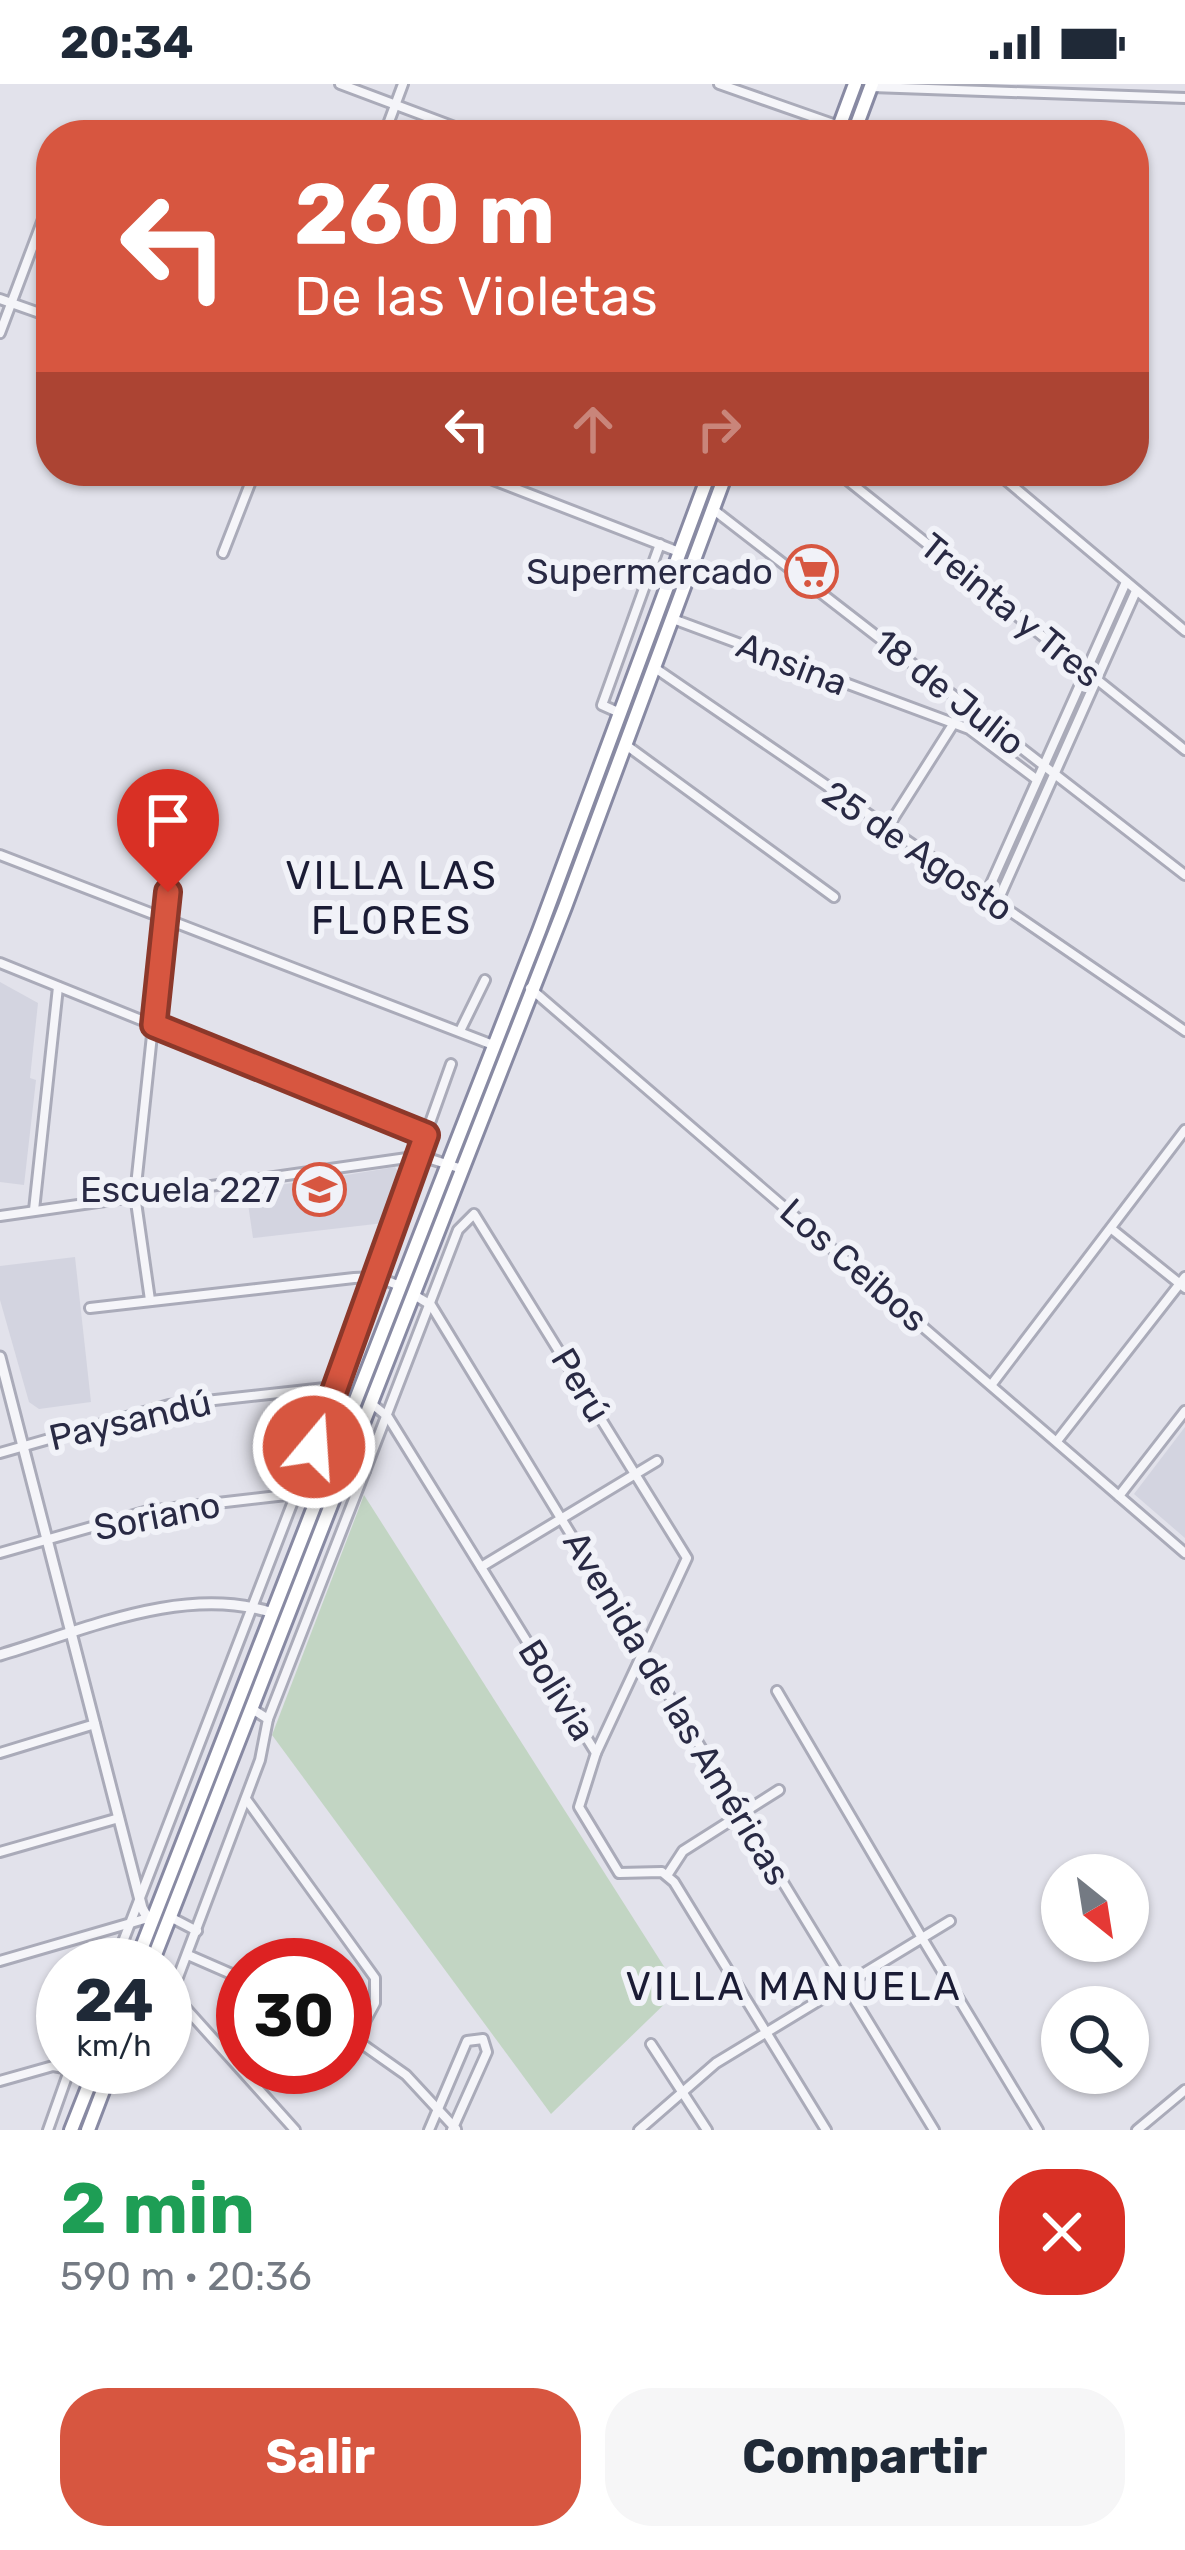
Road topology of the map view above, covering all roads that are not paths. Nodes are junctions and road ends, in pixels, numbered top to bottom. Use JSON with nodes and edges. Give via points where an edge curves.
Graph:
{"nodes":[{"id":1,"x":340,"y":84,"type":"edge"},
{"id":2,"x":403,"y":84,"type":"edge"},
{"id":3,"x":719,"y":84,"type":"edge"},
{"id":4,"x":855,"y":84,"type":"edge"},
{"id":5,"x":1086,"y":84,"type":"edge"},
{"id":6,"x":871,"y":86,"type":"edge"},
{"id":7,"x":1082,"y":96,"type":"junction"},
{"id":8,"x":1185,"y":98,"type":"edge"},
{"id":9,"x":395,"y":105,"type":"junction"},
{"id":10,"x":390,"y":120,"type":"edge"},
{"id":11,"x":436,"y":120,"type":"edge"},
{"id":12,"x":812,"y":120,"type":"edge"},
{"id":13,"x":842,"y":120,"type":"edge"},
{"id":14,"x":859,"y":120,"type":"edge"},
{"id":15,"x":36,"y":237,"type":"edge"},
{"id":16,"x":0,"y":299,"type":"edge"},
{"id":17,"x":11,"y":303,"type":"junction"},
{"id":18,"x":36,"y":312,"type":"edge"},
{"id":19,"x":0,"y":333,"type":"edge"},
{"id":20,"x":249,"y":486,"type":"edge"},
{"id":21,"x":509,"y":486,"type":"edge"},
{"id":22,"x":704,"y":486,"type":"edge"},
{"id":23,"x":721,"y":486,"type":"edge"},
{"id":24,"x":855,"y":486,"type":"edge"},
{"id":25,"x":1013,"y":486,"type":"edge"},
{"id":26,"x":713,"y":509,"type":"junction"},
{"id":27,"x":660,"y":544,"type":"junction"},
{"id":28,"x":679,"y":552,"type":"junction"},
{"id":29,"x":223,"y":553,"type":"dead end"},
{"id":30,"x":1126,"y":582,"type":"junction"},
{"id":31,"x":1136,"y":591,"type":"junction"},
{"id":32,"x":671,"y":619,"type":"junction"},
{"id":33,"x":1185,"y":631,"type":"edge"},
{"id":34,"x":654,"y":668,"type":"junction"},
{"id":35,"x":1085,"y":670,"type":"junction"},
{"id":36,"x":1096,"y":679,"type":"junction"},
{"id":37,"x":966,"y":704,"type":"junction"},
{"id":38,"x":620,"y":713,"type":"junction"},
{"id":39,"x":954,"y":724,"type":"junction"},
{"id":40,"x":625,"y":744,"type":"junction"},
{"id":41,"x":1185,"y":750,"type":"edge"},
{"id":42,"x":1042,"y":765,"type":"junction"},
{"id":43,"x":1054,"y":774,"type":"junction"},
{"id":44,"x":1036,"y":779,"type":"junction"},
{"id":45,"x":886,"y":830,"type":"junction"},
{"id":46,"x":0,"y":856,"type":"edge"},
{"id":47,"x":170,"y":866,"type":"dead end"},
{"id":48,"x":1185,"y":875,"type":"edge"},
{"id":49,"x":986,"y":897,"type":"junction"},
{"id":50,"x":834,"y":898,"type":"dead end"},
{"id":51,"x":996,"y":905,"type":"junction"},
{"id":52,"x":166,"y":919,"type":"junction"},
{"id":53,"x":0,"y":963,"type":"edge"},
{"id":54,"x":485,"y":980,"type":"dead end"},
{"id":55,"x":518,"y":983,"type":"junction"},
{"id":56,"x":58,"y":987,"type":"junction"},
{"id":57,"x":532,"y":989,"type":"junction"},
{"id":58,"x":154,"y":1025,"type":"junction"},
{"id":59,"x":460,"y":1031,"type":"junction"},
{"id":60,"x":1185,"y":1031,"type":"edge"},
{"id":61,"x":493,"y":1045,"type":"junction"},
{"id":62,"x":451,"y":1064,"type":"dead end"},
{"id":63,"x":1185,"y":1130,"type":"edge"},
{"id":64,"x":426,"y":1135,"type":"junction"},
{"id":65,"x":421,"y":1156,"type":"junction"},
{"id":66,"x":447,"y":1163,"type":"junction"},
{"id":67,"x":462,"y":1169,"type":"junction"},
{"id":68,"x":135,"y":1195,"type":"junction"},
{"id":69,"x":34,"y":1210,"type":"junction"},
{"id":70,"x":0,"y":1216,"type":"edge"},
{"id":71,"x":1112,"y":1230,"type":"junction"},
{"id":72,"x":377,"y":1276,"type":"junction"},
{"id":73,"x":1183,"y":1283,"type":"edge"},
{"id":74,"x":400,"y":1286,"type":"junction"},
{"id":75,"x":413,"y":1294,"type":"junction"},
{"id":76,"x":150,"y":1300,"type":"junction"},
{"id":77,"x":431,"y":1305,"type":"junction"},
{"id":78,"x":90,"y":1307,"type":"dead end"},
{"id":79,"x":0,"y":1357,"type":"edge"},
{"id":80,"x":992,"y":1384,"type":"junction"},
{"id":81,"x":334,"y":1387,"type":"junction"},
{"id":82,"x":370,"y":1403,"type":"junction"},
{"id":83,"x":1185,"y":1411,"type":"edge"},
{"id":84,"x":388,"y":1418,"type":"junction"},
{"id":85,"x":1057,"y":1441,"type":"junction"},
{"id":86,"x":25,"y":1446,"type":"junction"},
{"id":87,"x":0,"y":1453,"type":"edge"},
{"id":88,"x":657,"y":1461,"type":"dead end"},
{"id":89,"x":346,"y":1466,"type":"junction"},
{"id":90,"x":365,"y":1471,"type":"junction"},
{"id":91,"x":636,"y":1474,"type":"junction"},
{"id":92,"x":295,"y":1494,"type":"junction"},
{"id":93,"x":1119,"y":1496,"type":"junction"},
{"id":94,"x":317,"y":1499,"type":"junction"},
{"id":95,"x":562,"y":1518,"type":"junction"},
{"id":96,"x":50,"y":1540,"type":"junction"},
{"id":97,"x":0,"y":1553,"type":"edge"},
{"id":98,"x":1185,"y":1553,"type":"edge"},
{"id":99,"x":481,"y":1567,"type":"junction"},
{"id":100,"x":251,"y":1605,"type":"junction"},
{"id":101,"x":273,"y":1612,"type":"junction"},
{"id":102,"x":74,"y":1634,"type":"junction"},
{"id":103,"x":643,"y":1654,"type":"junction"},
{"id":104,"x":0,"y":1655,"type":"edge"},
{"id":105,"x":777,"y":1691,"type":"dead end"},
{"id":106,"x":252,"y":1709,"type":"junction"},
{"id":107,"x":268,"y":1719,"type":"junction"},
{"id":108,"x":97,"y":1723,"type":"junction"},
{"id":109,"x":0,"y":1753,"type":"edge"},
{"id":110,"x":596,"y":1753,"type":"junction"},
{"id":111,"x":186,"y":1780,"type":"junction"},
{"id":112,"x":204,"y":1786,"type":"junction"},
{"id":113,"x":778,"y":1790,"type":"dead end"},
{"id":114,"x":246,"y":1798,"type":"junction"},
{"id":115,"x":742,"y":1813,"type":"junction"},
{"id":116,"x":119,"y":1818,"type":"junction"},
{"id":117,"x":163,"y":1841,"type":"junction"},
{"id":118,"x":180,"y":1849,"type":"junction"},
{"id":119,"x":0,"y":1852,"type":"edge"},
{"id":120,"x":668,"y":1874,"type":"junction"},
{"id":121,"x":141,"y":1902,"type":"junction"},
{"id":122,"x":170,"y":1917,"type":"junction"},
{"id":123,"x":149,"y":1921,"type":"junction"},
{"id":124,"x":950,"y":1921,"type":"dead end"},
{"id":125,"x":131,"y":1922,"type":"junction"},
{"id":126,"x":197,"y":1931,"type":"junction"},
{"id":127,"x":164,"y":1932,"type":"junction"},
{"id":128,"x":125,"y":1938,"type":"edge"},
{"id":129,"x":144,"y":1938,"type":"edge"},
{"id":130,"x":162,"y":1938,"type":"edge"},
{"id":131,"x":346,"y":1938,"type":"edge"},
{"id":132,"x":922,"y":1938,"type":"junction"},
{"id":133,"x":192,"y":1944,"type":"edge"},
{"id":134,"x":0,"y":1961,"type":"edge"},
{"id":135,"x":372,"y":1974,"type":"edge"},
{"id":136,"x":844,"y":1984,"type":"junction"},
{"id":137,"x":372,"y":2008,"type":"edge"},
{"id":138,"x":192,"y":2015,"type":"edge"},
{"id":139,"x":766,"y":2033,"type":"junction"},
{"id":140,"x":651,"y":2044,"type":"dead end"},
{"id":141,"x":372,"y":2050,"type":"edge"},
{"id":142,"x":36,"y":2071,"type":"edge"},
{"id":143,"x":0,"y":2081,"type":"edge"},
{"id":144,"x":1185,"y":2090,"type":"edge"},
{"id":145,"x":682,"y":2093,"type":"junction"},
{"id":146,"x":61,"y":2094,"type":"edge"},
{"id":147,"x":85,"y":2094,"type":"edge"},
{"id":148,"x":102,"y":2094,"type":"edge"},
{"id":149,"x":439,"y":2108,"type":"junction"},
{"id":150,"x":454,"y":2129,"type":"edge"},
{"id":151,"x":48,"y":2130,"type":"edge"},
{"id":152,"x":71,"y":2130,"type":"edge"},
{"id":153,"x":88,"y":2130,"type":"edge"},
{"id":154,"x":295,"y":2130,"type":"edge"},
{"id":155,"x":429,"y":2130,"type":"edge"},
{"id":156,"x":640,"y":2130,"type":"edge"},
{"id":157,"x":707,"y":2130,"type":"edge"},
{"id":158,"x":826,"y":2130,"type":"edge"},
{"id":159,"x":934,"y":2130,"type":"edge"},
{"id":160,"x":1038,"y":2130,"type":"edge"},
{"id":161,"x":1137,"y":2130,"type":"edge"}],
"edges":[{"from":1,"to":9,"type":"street"},
{"from":2,"to":9,"type":"street"},
{"from":3,"to":12,"type":"street"},
{"from":4,"to":13,"type":"highway"},
{"from":5,"to":7,"type":"street"},
{"from":6,"to":7,"type":"street"},
{"from":6,"to":14,"type":"highway"},
{"from":7,"to":8,"type":"street"},
{"from":9,"to":10,"type":"street"},
{"from":9,"to":11,"type":"street"},
{"from":15,"to":17,"type":"street"},
{"from":16,"to":17,"type":"street"},
{"from":17,"to":18,"type":"street"},
{"from":17,"to":19,"type":"street"},
{"from":20,"to":29,"type":"street"},
{"from":21,"to":27,"type":"street"},
{"from":22,"to":28,"type":"highway"},
{"from":23,"to":26,"type":"highway"},
{"from":24,"to":35,"type":"street","name":"Treinta y Tres"},
{"from":25,"to":30,"type":"street"},
{"from":26,"to":32,"type":"highway"},
{"from":26,"to":37,"type":"street","name":"18 de Julio"},
{"from":27,"to":28,"type":"street"},
{"from":27,"to":38,"type":"street","via":[[602,705]]},
{"from":28,"to":38,"type":"highway"},
{"from":30,"to":31,"type":"street"},
{"from":30,"to":35,"type":"street"},
{"from":31,"to":33,"type":"street"},
{"from":31,"to":36,"type":"street"},
{"from":32,"to":34,"type":"highway"},
{"from":32,"to":39,"type":"street","name":"Ansina"},
{"from":34,"to":40,"type":"highway"},
{"from":34,"to":45,"type":"street","name":"25 de Agosto"},
{"from":35,"to":36,"type":"street","name":"Treinta y Tres"},
{"from":35,"to":42,"type":"street"},
{"from":36,"to":41,"type":"street","name":"Treinta y Tres"},
{"from":36,"to":43,"type":"street"},
{"from":37,"to":39,"type":"street"},
{"from":37,"to":42,"type":"street","name":"18 de Julio"},
{"from":38,"to":55,"type":"highway"},
{"from":39,"to":44,"type":"street","name":"Ansina","via":[[983,736]]},
{"from":39,"to":45,"type":"street"},
{"from":40,"to":50,"type":"street"},
{"from":40,"to":57,"type":"highway"},
{"from":42,"to":43,"type":"street","name":"18 de Julio"},
{"from":42,"to":44,"type":"street"},
{"from":43,"to":48,"type":"street","name":"18 de Julio"},
{"from":43,"to":51,"type":"street"},
{"from":44,"to":49,"type":"street"},
{"from":45,"to":49,"type":"street","name":"25 de Agosto"},
{"from":46,"to":52,"type":"street"},
{"from":47,"to":52,"type":"street"},
{"from":49,"to":51,"type":"street","name":"25 de Agosto"},
{"from":51,"to":60,"type":"street","name":"25 de Agosto"},
{"from":52,"to":58,"type":"street"},
{"from":52,"to":59,"type":"street"},
{"from":53,"to":56,"type":"street"},
{"from":54,"to":59,"type":"street"},
{"from":55,"to":57,"type":"street","name":"Los Ceibos"},
{"from":55,"to":61,"type":"highway"},
{"from":56,"to":58,"type":"street"},
{"from":56,"to":69,"type":"street"},
{"from":57,"to":67,"type":"highway"},
{"from":57,"to":80,"type":"street","name":"Los Ceibos"},
{"from":58,"to":64,"type":"street"},
{"from":58,"to":68,"type":"street"},
{"from":59,"to":61,"type":"street"},
{"from":61,"to":66,"type":"highway"},
{"from":62,"to":64,"type":"street"},
{"from":63,"to":71,"type":"street"},
{"from":64,"to":65,"type":"street"},
{"from":65,"to":66,"type":"street"},
{"from":65,"to":68,"type":"street"},
{"from":65,"to":72,"type":"street"},
{"from":66,"to":67,"type":"street"},
{"from":66,"to":74,"type":"highway"},
{"from":67,"to":75,"type":"highway"},
{"from":68,"to":69,"type":"street"},
{"from":68,"to":76,"type":"street"},
{"from":69,"to":70,"type":"street"},
{"from":71,"to":73,"type":"street"},
{"from":71,"to":80,"type":"street"},
{"from":72,"to":74,"type":"street"},
{"from":72,"to":76,"type":"street"},
{"from":72,"to":81,"type":"street"},
{"from":73,"to":85,"type":"street"},
{"from":74,"to":94,"type":"highway"},
{"from":75,"to":77,"type":"street","name":"Avenida de las Américas"},
{"from":75,"to":82,"type":"highway"},
{"from":76,"to":78,"type":"street"},
{"from":77,"to":84,"type":"street"},
{"from":77,"to":91,"type":"street","name":"Perú","via":[[458,1230],[474,1214]]},
{"from":77,"to":95,"type":"street","name":"Avenida de las Américas"},
{"from":79,"to":86,"type":"street"},
{"from":80,"to":85,"type":"street","name":"Los Ceibos"},
{"from":81,"to":86,"type":"street","name":"Paysandú","via":[[169,1405]]},
{"from":81,"to":92,"type":"street"},
{"from":82,"to":84,"type":"street","name":"Bolivia"},
{"from":82,"to":89,"type":"highway"},
{"from":83,"to":93,"type":"street"},
{"from":84,"to":90,"type":"street"},
{"from":84,"to":99,"type":"street","name":"Bolivia"},
{"from":85,"to":93,"type":"street","name":"Los Ceibos"},
{"from":86,"to":87,"type":"street","name":"Paysandú"},
{"from":86,"to":96,"type":"street"},
{"from":88,"to":91,"type":"street"},
{"from":89,"to":90,"type":"street"},
{"from":89,"to":106,"type":"highway"},
{"from":90,"to":107,"type":"street"},
{"from":91,"to":95,"type":"street"},
{"from":91,"to":103,"type":"street","name":"Perú","via":[[687,1558]]},
{"from":92,"to":94,"type":"street","name":"Soriano"},
{"from":92,"to":96,"type":"street","name":"Soriano","via":[[148,1511]]},
{"from":92,"to":100,"type":"street"},
{"from":93,"to":98,"type":"street","name":"Los Ceibos"},
{"from":94,"to":101,"type":"highway"},
{"from":95,"to":99,"type":"street"},
{"from":95,"to":103,"type":"street","name":"Avenida de las Américas"},
{"from":96,"to":97,"type":"street","name":"Soriano"},
{"from":96,"to":102,"type":"street"},
{"from":99,"to":110,"type":"street","name":"Bolivia"},
{"from":100,"to":101,"type":"street"},
{"from":100,"to":102,"type":"street","via":[[170,1608]]},
{"from":100,"to":111,"type":"street"},
{"from":101,"to":112,"type":"highway"},
{"from":102,"to":104,"type":"street"},
{"from":102,"to":108,"type":"street"},
{"from":103,"to":110,"type":"street"},
{"from":103,"to":115,"type":"street","name":"Avenida de las Américas"},
{"from":105,"to":132,"type":"street"},
{"from":106,"to":107,"type":"street"},
{"from":106,"to":122,"type":"highway"},
{"from":107,"to":114,"type":"street"},
{"from":108,"to":109,"type":"street"},
{"from":108,"to":116,"type":"street"},
{"from":110,"to":120,"type":"street","name":"Bolivia","via":[[579,1807],[604,1851],[619,1873]]},
{"from":111,"to":112,"type":"street"},
{"from":111,"to":117,"type":"street"},
{"from":112,"to":118,"type":"highway"},
{"from":113,"to":115,"type":"street"},
{"from":114,"to":126,"type":"street"},
{"from":114,"to":131,"type":"street"},
{"from":115,"to":120,"type":"street","via":[[674,1858]]},
{"from":115,"to":136,"type":"street","name":"Avenida de las Américas"},
{"from":116,"to":119,"type":"street"},
{"from":116,"to":121,"type":"street"},
{"from":117,"to":118,"type":"street"},
{"from":117,"to":121,"type":"street"},
{"from":118,"to":123,"type":"highway"},
{"from":120,"to":139,"type":"street"},
{"from":121,"to":123,"type":"street"},
{"from":121,"to":125,"type":"street"},
{"from":122,"to":126,"type":"street"},
{"from":122,"to":127,"type":"highway"},
{"from":123,"to":125,"type":"street"},
{"from":123,"to":127,"type":"street"},
{"from":123,"to":129,"type":"highway"},
{"from":124,"to":132,"type":"street"},
{"from":125,"to":128,"type":"street"},
{"from":125,"to":134,"type":"street"},
{"from":126,"to":133,"type":"street"},
{"from":127,"to":130,"type":"highway"},
{"from":132,"to":136,"type":"street"},
{"from":132,"to":160,"type":"street"},
{"from":135,"to":137,"type":"street"},
{"from":136,"to":139,"type":"street"},
{"from":136,"to":159,"type":"street","name":"Avenida de las Américas"},
{"from":138,"to":154,"type":"street"},
{"from":139,"to":145,"type":"street"},
{"from":139,"to":158,"type":"street"},
{"from":140,"to":145,"type":"street"},
{"from":141,"to":149,"type":"street"},
{"from":142,"to":143,"type":"street"},
{"from":144,"to":161,"type":"street"},
{"from":145,"to":156,"type":"street"},
{"from":145,"to":157,"type":"street"},
{"from":146,"to":151,"type":"street"},
{"from":147,"to":152,"type":"highway"},
{"from":148,"to":153,"type":"highway"},
{"from":149,"to":150,"type":"street"},
{"from":149,"to":150,"type":"street","via":[[467,2041],[483,2038],[487,2053]]},
{"from":149,"to":155,"type":"street"}]}
